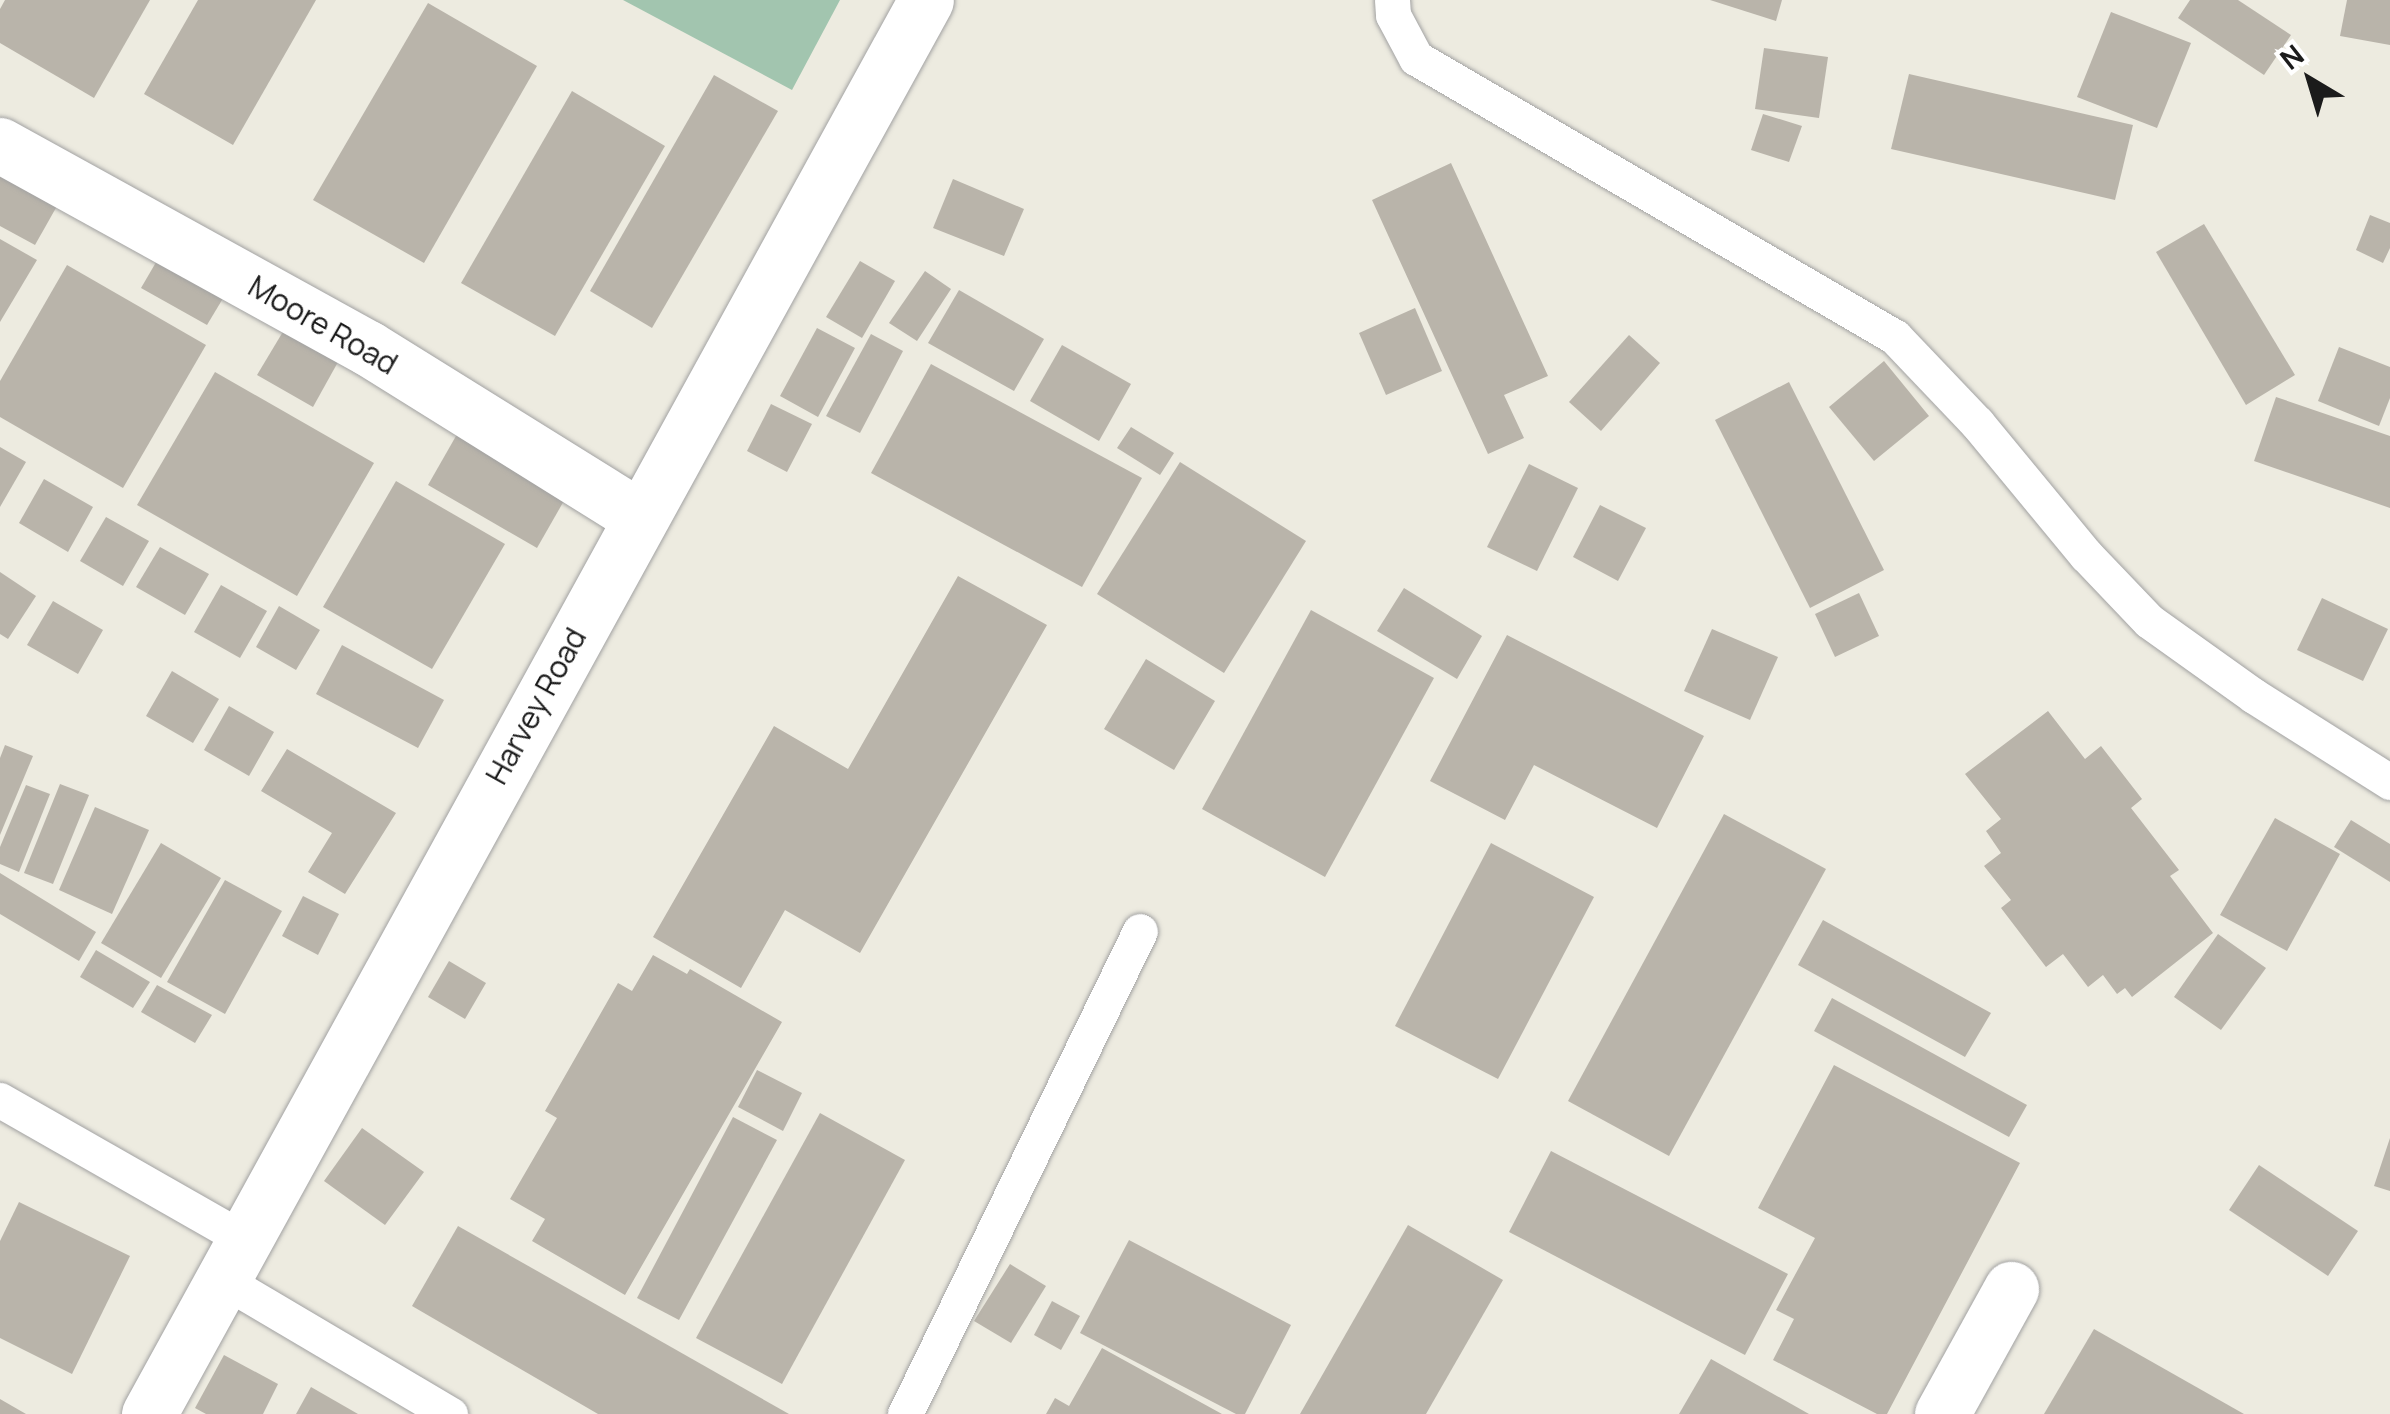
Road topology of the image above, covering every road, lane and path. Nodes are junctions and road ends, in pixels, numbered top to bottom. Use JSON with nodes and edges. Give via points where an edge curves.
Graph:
{"nodes":[{"id":1,"x":926,"y":0,"type":"edge"},
{"id":2,"x":1392,"y":0,"type":"edge"},
{"id":3,"x":0,"y":145,"type":"edge"},
{"id":4,"x":640,"y":517,"type":"junction"},
{"id":5,"x":2389,"y":778,"type":"edge"},
{"id":6,"x":1140,"y":931,"type":"dead end"},
{"id":7,"x":0,"y":1100,"type":"edge"},
{"id":8,"x":234,"y":1260,"type":"junction"},
{"id":9,"x":2012,"y":1289,"type":"dead end"},
{"id":10,"x":148,"y":1414,"type":"edge"},
{"id":11,"x":450,"y":1414,"type":"edge"},
{"id":12,"x":906,"y":1414,"type":"edge"},
{"id":13,"x":1942,"y":1414,"type":"edge"}],
"edges":[{"from":1,"to":4,"type":"street","name":"Harvey Road"},
{"from":2,"to":5,"type":"lane","via":[[1416,58],[1895,337],[2149,620],[2254,696]]},
{"from":3,"to":4,"type":"street","name":"Moore Road","via":[[368,348]]},
{"from":4,"to":8,"type":"street","name":"Harvey Road"},
{"from":6,"to":12,"type":"lane"},
{"from":7,"to":8,"type":"lane"},
{"from":8,"to":10,"type":"street","name":"Harvey Road"},
{"from":8,"to":11,"type":"lane"},
{"from":9,"to":13,"type":"street"}]}
